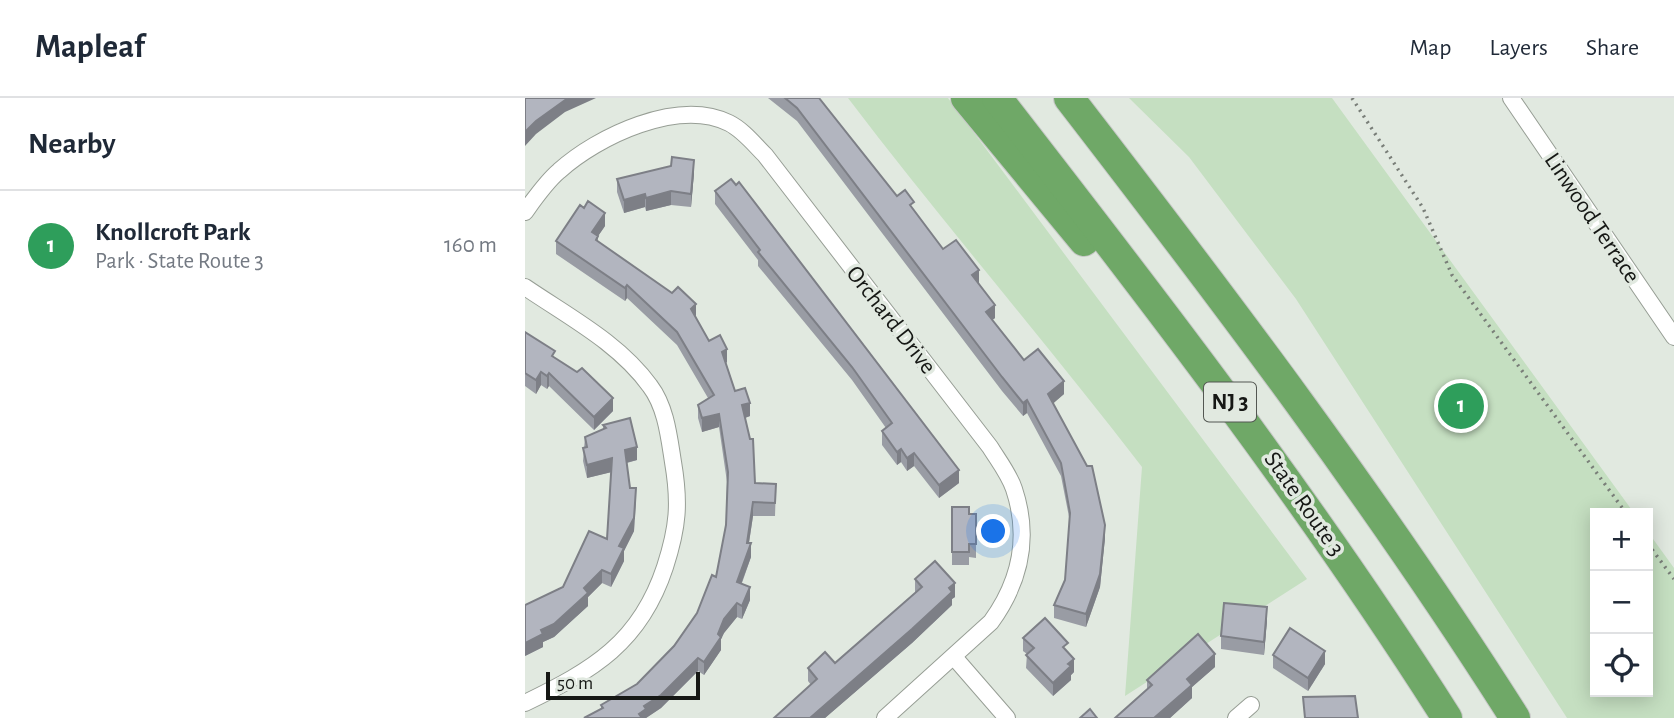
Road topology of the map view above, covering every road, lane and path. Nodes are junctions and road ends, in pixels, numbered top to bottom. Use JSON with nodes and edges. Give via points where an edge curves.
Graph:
{"nodes":[{"id":1,"x":966,"y":98,"type":"edge"},
{"id":2,"x":997,"y":98,"type":"edge"},
{"id":3,"x":1069,"y":98,"type":"edge"},
{"id":4,"x":1352,"y":98,"type":"edge"},
{"id":5,"x":1511,"y":98,"type":"edge"},
{"id":6,"x":525,"y":212,"type":"edge"},
{"id":7,"x":525,"y":287,"type":"edge"},
{"id":8,"x":1674,"y":337,"type":"edge"},
{"id":9,"x":1269,"y":456,"type":"junction"},
{"id":10,"x":1622,"y":508,"type":"edge"},
{"id":11,"x":1653,"y":551,"type":"edge"},
{"id":12,"x":1674,"y":579,"type":"edge"},
{"id":13,"x":954,"y":657,"type":"junction"},
{"id":14,"x":525,"y":703,"type":"edge"},
{"id":15,"x":1251,"y":705,"type":"dead end"},
{"id":16,"x":885,"y":718,"type":"edge"},
{"id":17,"x":1007,"y":718,"type":"edge"},
{"id":18,"x":1236,"y":718,"type":"edge"},
{"id":19,"x":1447,"y":718,"type":"edge"},
{"id":20,"x":1515,"y":718,"type":"edge"}],
"edges":[{"from":1,"to":9,"type":"highway"},
{"from":2,"to":9,"type":"highway","name":"State Route 3","number":"NJ 3"},
{"from":3,"to":20,"type":"highway","number":"NJ 3","via":[[1317,424],[1411,557]]},
{"from":4,"to":10,"type":"path","via":[[1423,208],[1452,275]]},
{"from":5,"to":8,"type":"street","name":"Linwood Terrace"},
{"from":6,"to":13,"type":"street","name":"Orchard Drive","via":[[559,171],[642,123],[678,114],[727,122],[744,133],[990,447],[1013,486],[1021,527],[1019,568],[998,612]]},
{"from":7,"to":14,"type":"street","via":[[624,355],[652,388],[666,421],[679,497],[663,573],[636,628],[576,677]]},
{"from":9,"to":19,"type":"highway","name":"State Route 3","number":"NJ 3","via":[[1363,588]]},
{"from":11,"to":12,"type":"path"},
{"from":13,"to":16,"type":"street","name":"Orchard Drive"},
{"from":13,"to":17,"type":"street"},
{"from":15,"to":18,"type":"street"}]}
